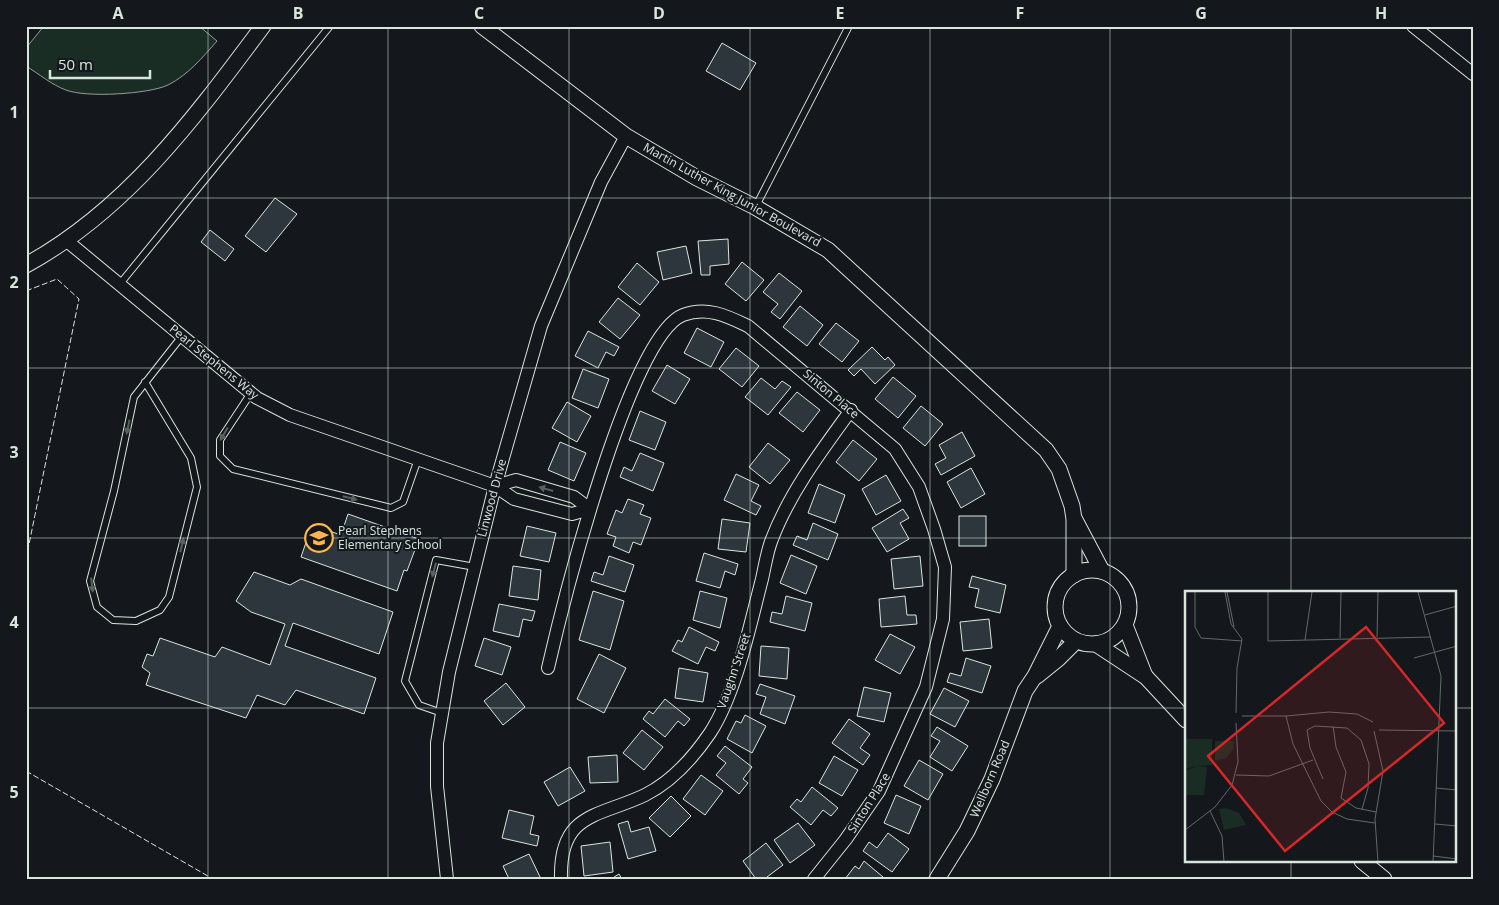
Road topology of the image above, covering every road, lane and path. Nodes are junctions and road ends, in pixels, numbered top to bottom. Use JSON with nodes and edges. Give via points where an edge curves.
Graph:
{"nodes":[{"id":1,"x":263,"y":26,"type":"edge"},
{"id":2,"x":330,"y":26,"type":"edge"},
{"id":3,"x":482,"y":26,"type":"edge"},
{"id":4,"x":849,"y":26,"type":"edge"},
{"id":5,"x":1413,"y":26,"type":"edge"},
{"id":6,"x":1473,"y":74,"type":"edge"},
{"id":7,"x":626,"y":136,"type":"junction"},
{"id":8,"x":756,"y":207,"type":"junction"},
{"id":9,"x":67,"y":241,"type":"junction"},
{"id":10,"x":26,"y":265,"type":"edge"},
{"id":11,"x":118,"y":285,"type":"junction"},
{"id":12,"x":182,"y":336,"type":"junction"},
{"id":13,"x":145,"y":382,"type":"junction"},
{"id":14,"x":251,"y":393,"type":"junction"},
{"id":15,"x":851,"y":410,"type":"junction"},
{"id":16,"x":418,"y":459,"type":"junction"},
{"id":17,"x":495,"y":486,"type":"junction"},
{"id":18,"x":590,"y":509,"type":"junction"},
{"id":19,"x":1074,"y":519,"type":"junction"},
{"id":20,"x":474,"y":567,"type":"junction"},
{"id":21,"x":1102,"y":571,"type":"junction"},
{"id":22,"x":1074,"y":575,"type":"junction"},
{"id":23,"x":1060,"y":626,"type":"junction"},
{"id":24,"x":1125,"y":626,"type":"junction"},
{"id":25,"x":1076,"y":641,"type":"junction"},
{"id":26,"x":1096,"y":644,"type":"junction"},
{"id":27,"x":548,"y":668,"type":"dead end"},
{"id":28,"x":1035,"y":676,"type":"junction"},
{"id":29,"x":1146,"y":677,"type":"junction"},
{"id":30,"x":442,"y":713,"type":"junction"},
{"id":31,"x":1185,"y":719,"type":"edge"},
{"id":32,"x":1363,"y":862,"type":"edge"},
{"id":33,"x":447,"y":879,"type":"edge"},
{"id":34,"x":561,"y":879,"type":"edge"},
{"id":35,"x":814,"y":879,"type":"edge"},
{"id":36,"x":937,"y":879,"type":"edge"},
{"id":37,"x":1384,"y":879,"type":"edge"}],
"edges":[{"from":1,"to":9,"type":"street","via":[[142,176]]},
{"from":2,"to":11,"type":"lane"},
{"from":3,"to":7,"type":"street","name":"Martin Luther King Junior Boulevard"},
{"from":4,"to":8,"type":"lane"},
{"from":5,"to":6,"type":"street"},
{"from":7,"to":8,"type":"street","name":"Martin Luther King Junior Boulevard","via":[[696,178]]},
{"from":7,"to":17,"type":"street","name":"Linwood Drive","via":[[601,182],[541,326]]},
{"from":8,"to":19,"type":"street","name":"Martin Luther King Junior Boulevard","via":[[828,250],[1046,450],[1059,469]]},
{"from":9,"to":10,"type":"street"},
{"from":9,"to":11,"type":"street","name":"Pearl Stephens Way"},
{"from":11,"to":12,"type":"street","name":"Pearl Stephens Way"},
{"from":12,"to":13,"type":"lane"},
{"from":12,"to":14,"type":"street","name":"Pearl Stephens Way"},
{"from":13,"to":13,"type":"lane","one_way":true,"via":[[134,397],[114,491],[90,580],[97,607],[113,620],[136,621],[160,610],[169,597],[197,487],[191,458]]},
{"from":14,"to":16,"type":"street","name":"Pearl Stephens Way","via":[[290,415]]},
{"from":14,"to":16,"type":"lane","one_way":true,"via":[[220,440],[220,456],[233,469],[390,508],[403,502]]},
{"from":15,"to":18,"type":"street","name":"Sinton Place","via":[[748,326],[726,315],[705,311],[683,315],[667,325],[653,346],[616,429]]},
{"from":15,"to":34,"type":"street","name":"Vaughn Street","via":[[816,458],[772,539],[729,693],[711,731],[684,768],[646,794],[595,813],[576,826],[560,857]]},
{"from":15,"to":35,"type":"street","name":"Sinton Place","via":[[895,449],[919,487],[945,567],[943,619],[926,687],[879,791]]},
{"from":16,"to":17,"type":"street","name":"Pearl Stephens Way"},
{"from":17,"to":18,"type":"street","name":"Pearl Stephens Way","via":[[514,499],[572,514]]},
{"from":18,"to":17,"type":"street","one_way":true,"via":[[574,497],[516,480]]},
{"from":17,"to":20,"type":"street","name":"Linwood Drive"},
{"from":18,"to":27,"type":"street","name":"Sinton Place"},
{"from":19,"to":21,"type":"street","name":"Martin Luther King Junior Boulevard"},
{"from":19,"to":22,"type":"street","name":"Martin Luther King Junior Boulevard"},
{"from":20,"to":30,"type":"street","name":"Linwood Drive"},
{"from":20,"to":30,"type":"lane","one_way":true,"via":[[436,560],[405,681],[419,705]]},
{"from":21,"to":22,"type":"street","via":[[1083,571]]},
{"from":21,"to":24,"type":"street","via":[[1112,576],[1126,593],[1128,615]]},
{"from":22,"to":23,"type":"street","via":[[1058,592],[1055,603]]},
{"from":23,"to":25,"type":"street"},
{"from":23,"to":28,"type":"street"},
{"from":24,"to":26,"type":"street","via":[[1117,635]]},
{"from":24,"to":29,"type":"street"},
{"from":25,"to":26,"type":"street"},
{"from":25,"to":28,"type":"street"},
{"from":26,"to":29,"type":"street"},
{"from":28,"to":36,"type":"street","name":"Wellborn Road","via":[[1025,691],[992,779],[967,831]]},
{"from":29,"to":31,"type":"street"},
{"from":30,"to":33,"type":"street","name":"Linwood Drive","via":[[437,743],[437,786]]},
{"from":32,"to":37,"type":"street"}]}
